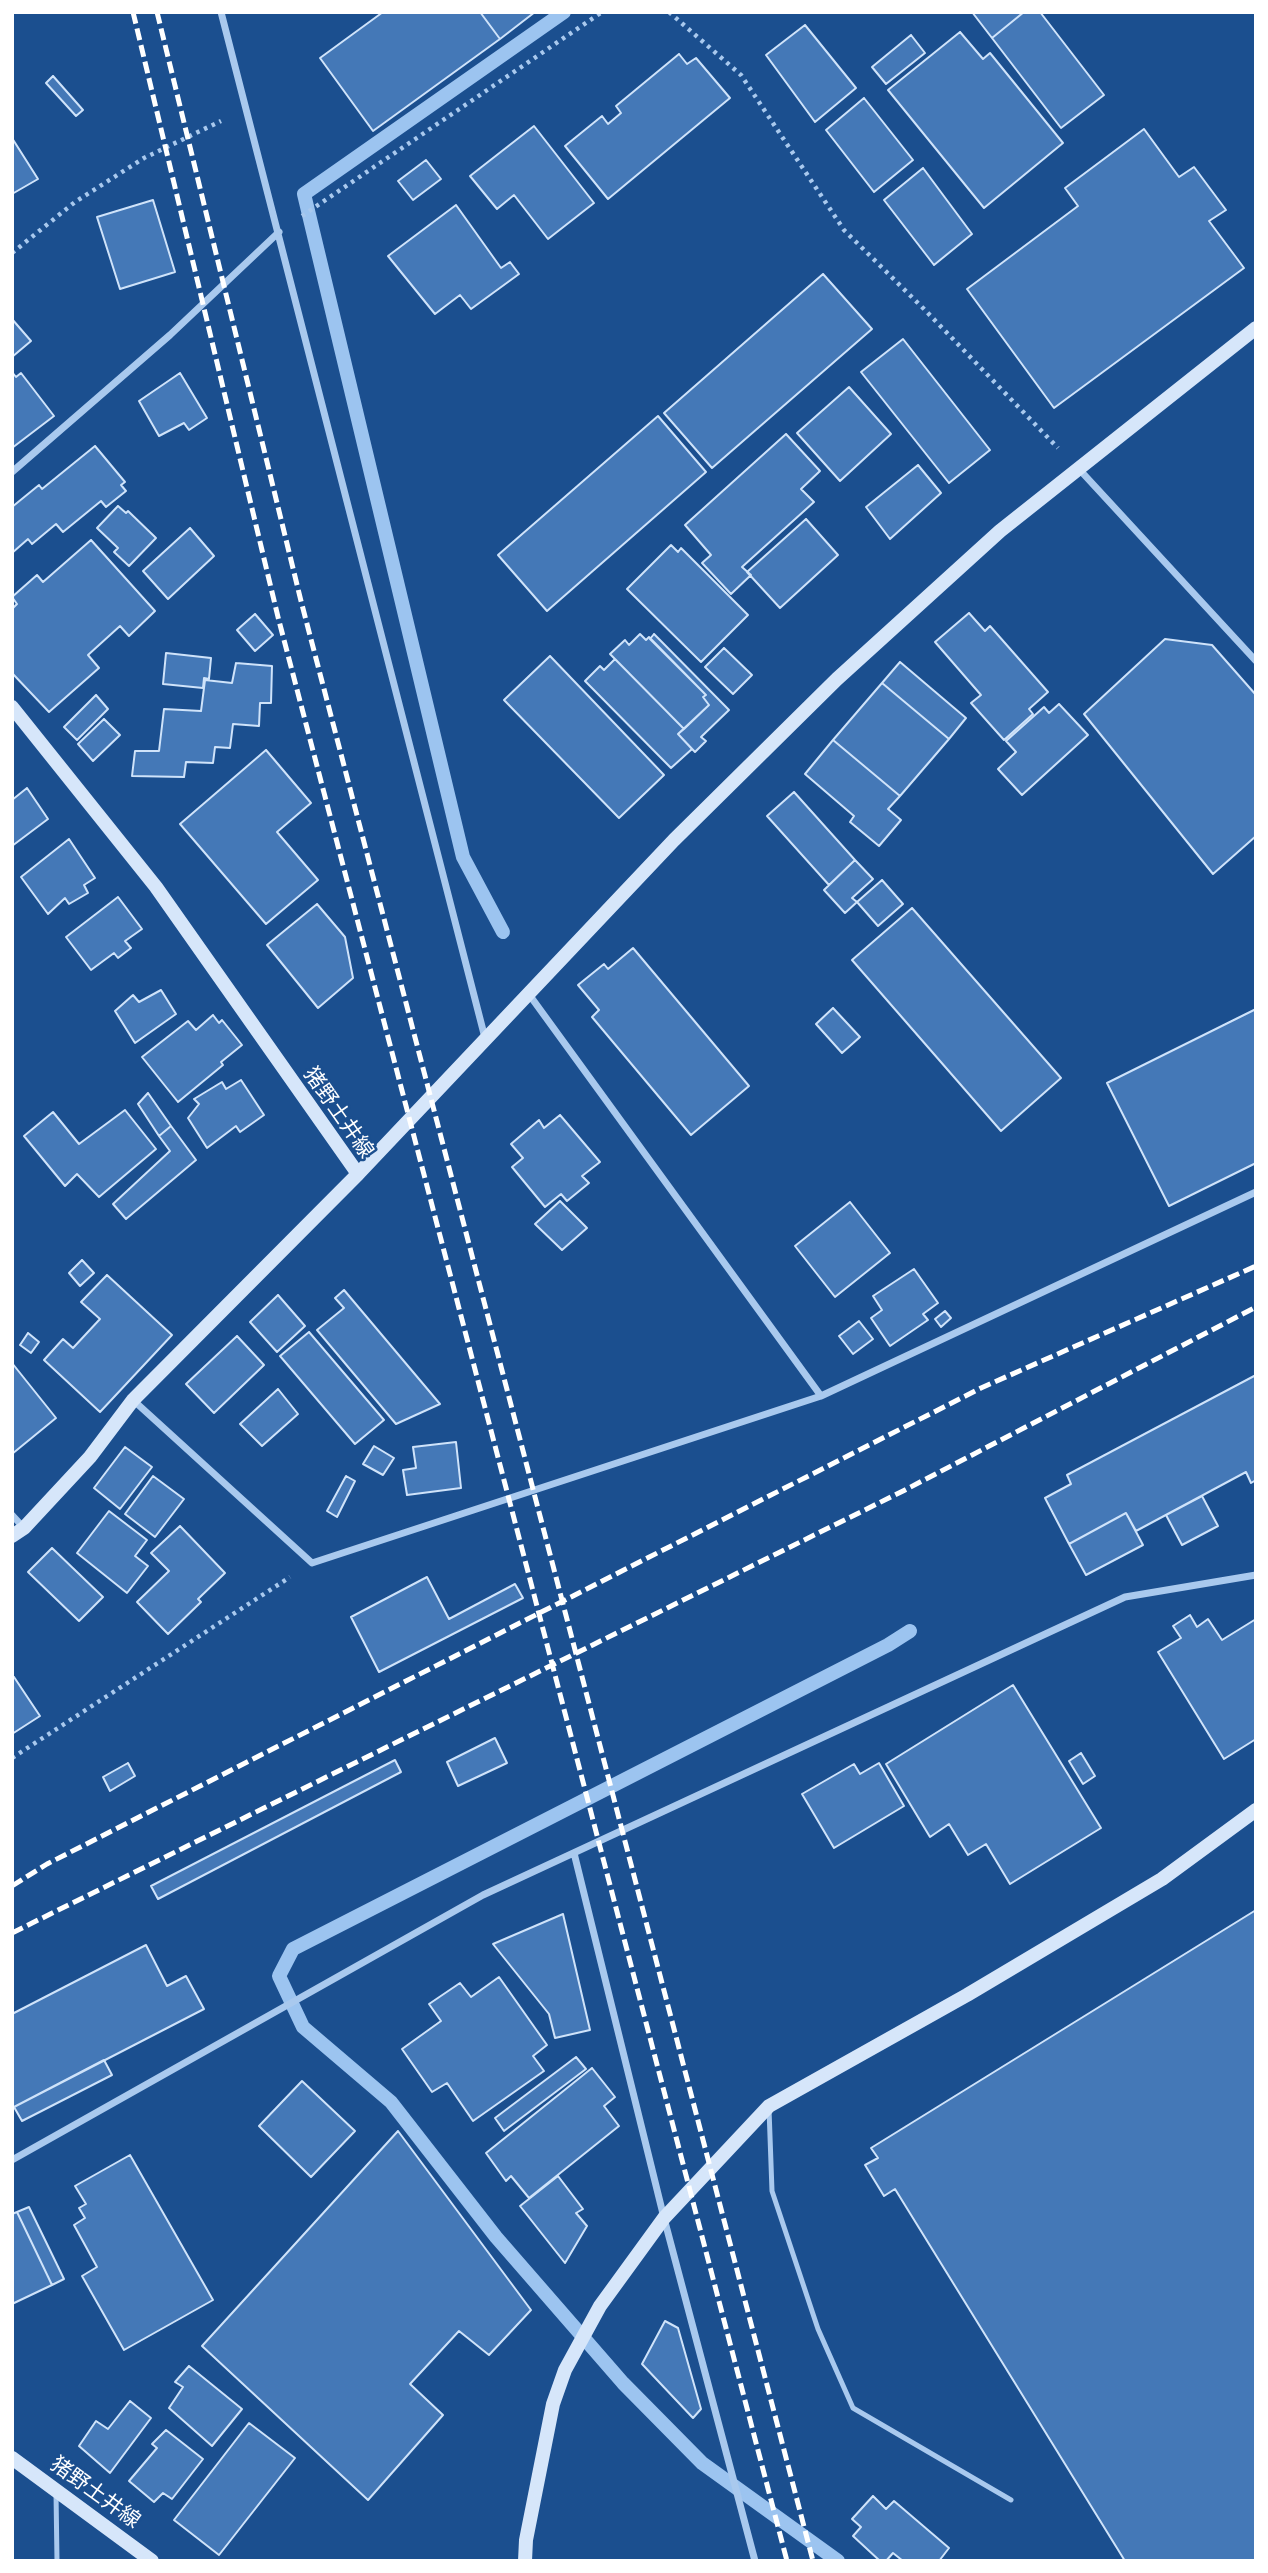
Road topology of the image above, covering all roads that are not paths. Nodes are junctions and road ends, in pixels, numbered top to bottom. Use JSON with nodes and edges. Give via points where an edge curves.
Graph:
{"nodes":[{"id":1,"x":221,"y":12,"type":"edge"},
{"id":2,"x":279,"y":232,"type":"junction"},
{"id":3,"x":1256,"y":328,"type":"edge"},
{"id":4,"x":1078,"y":468,"type":"junction"},
{"id":5,"x":12,"y":472,"type":"edge"},
{"id":6,"x":1256,"y":661,"type":"edge"},
{"id":7,"x":12,"y":708,"type":"edge"},
{"id":8,"x":528,"y":993,"type":"junction"},
{"id":9,"x":485,"y":1039,"type":"junction"},
{"id":10,"x":358,"y":1174,"type":"junction"},
{"id":11,"x":1256,"y":1192,"type":"edge"},
{"id":12,"x":821,"y":1396,"type":"junction"},
{"id":13,"x":132,"y":1400,"type":"junction"},
{"id":14,"x":12,"y":1515,"type":"edge"},
{"id":15,"x":18,"y":1532,"type":"edge"},
{"id":16,"x":1256,"y":1575,"type":"edge"},
{"id":17,"x":1256,"y":1811,"type":"edge"},
{"id":18,"x":574,"y":1853,"type":"junction"},
{"id":19,"x":769,"y":2106,"type":"junction"},
{"id":20,"x":12,"y":2160,"type":"edge"},
{"id":21,"x":664,"y":2218,"type":"junction"},
{"id":22,"x":12,"y":2458,"type":"edge"},
{"id":23,"x":56,"y":2490,"type":"junction"},
{"id":24,"x":1012,"y":2500,"type":"dead end"},
{"id":25,"x":57,"y":2561,"type":"edge"},
{"id":26,"x":152,"y":2561,"type":"edge"},
{"id":27,"x":525,"y":2561,"type":"edge"},
{"id":28,"x":755,"y":2561,"type":"edge"}],
"edges":[{"from":1,"to":2,"type":"street"},
{"from":2,"to":5,"type":"street","via":[[170,335]]},
{"from":2,"to":9,"type":"street"},
{"from":3,"to":4,"type":"street"},
{"from":4,"to":6,"type":"street"},
{"from":4,"to":8,"type":"street","via":[[1000,531],[837,679]]},
{"from":7,"to":10,"type":"street","name":"猪野土井線","via":[[156,887]]},
{"from":8,"to":9,"type":"street"},
{"from":8,"to":12,"type":"street"},
{"from":9,"to":10,"type":"street"},
{"from":10,"to":13,"type":"street","name":"猪野土井線"},
{"from":11,"to":12,"type":"street"},
{"from":12,"to":13,"type":"street","via":[[312,1563]]},
{"from":13,"to":15,"type":"street","name":"猪野土井線","via":[[90,1457]]},
{"from":14,"to":15,"type":"street"},
{"from":16,"to":18,"type":"street","via":[[1125,1597]]},
{"from":17,"to":19,"type":"street","via":[[1163,1879]]},
{"from":18,"to":20,"type":"street","via":[[483,1895]]},
{"from":18,"to":21,"type":"street"},
{"from":19,"to":21,"type":"street"},
{"from":19,"to":24,"type":"lane","via":[[772,2191],[818,2329],[853,2408]]},
{"from":21,"to":27,"type":"street","via":[[600,2305],[565,2370],[553,2404]]},
{"from":21,"to":28,"type":"street"},
{"from":22,"to":23,"type":"street","name":"猪野土井線"},
{"from":23,"to":25,"type":"lane"},
{"from":23,"to":26,"type":"street","name":"猪野土井線"}]}
